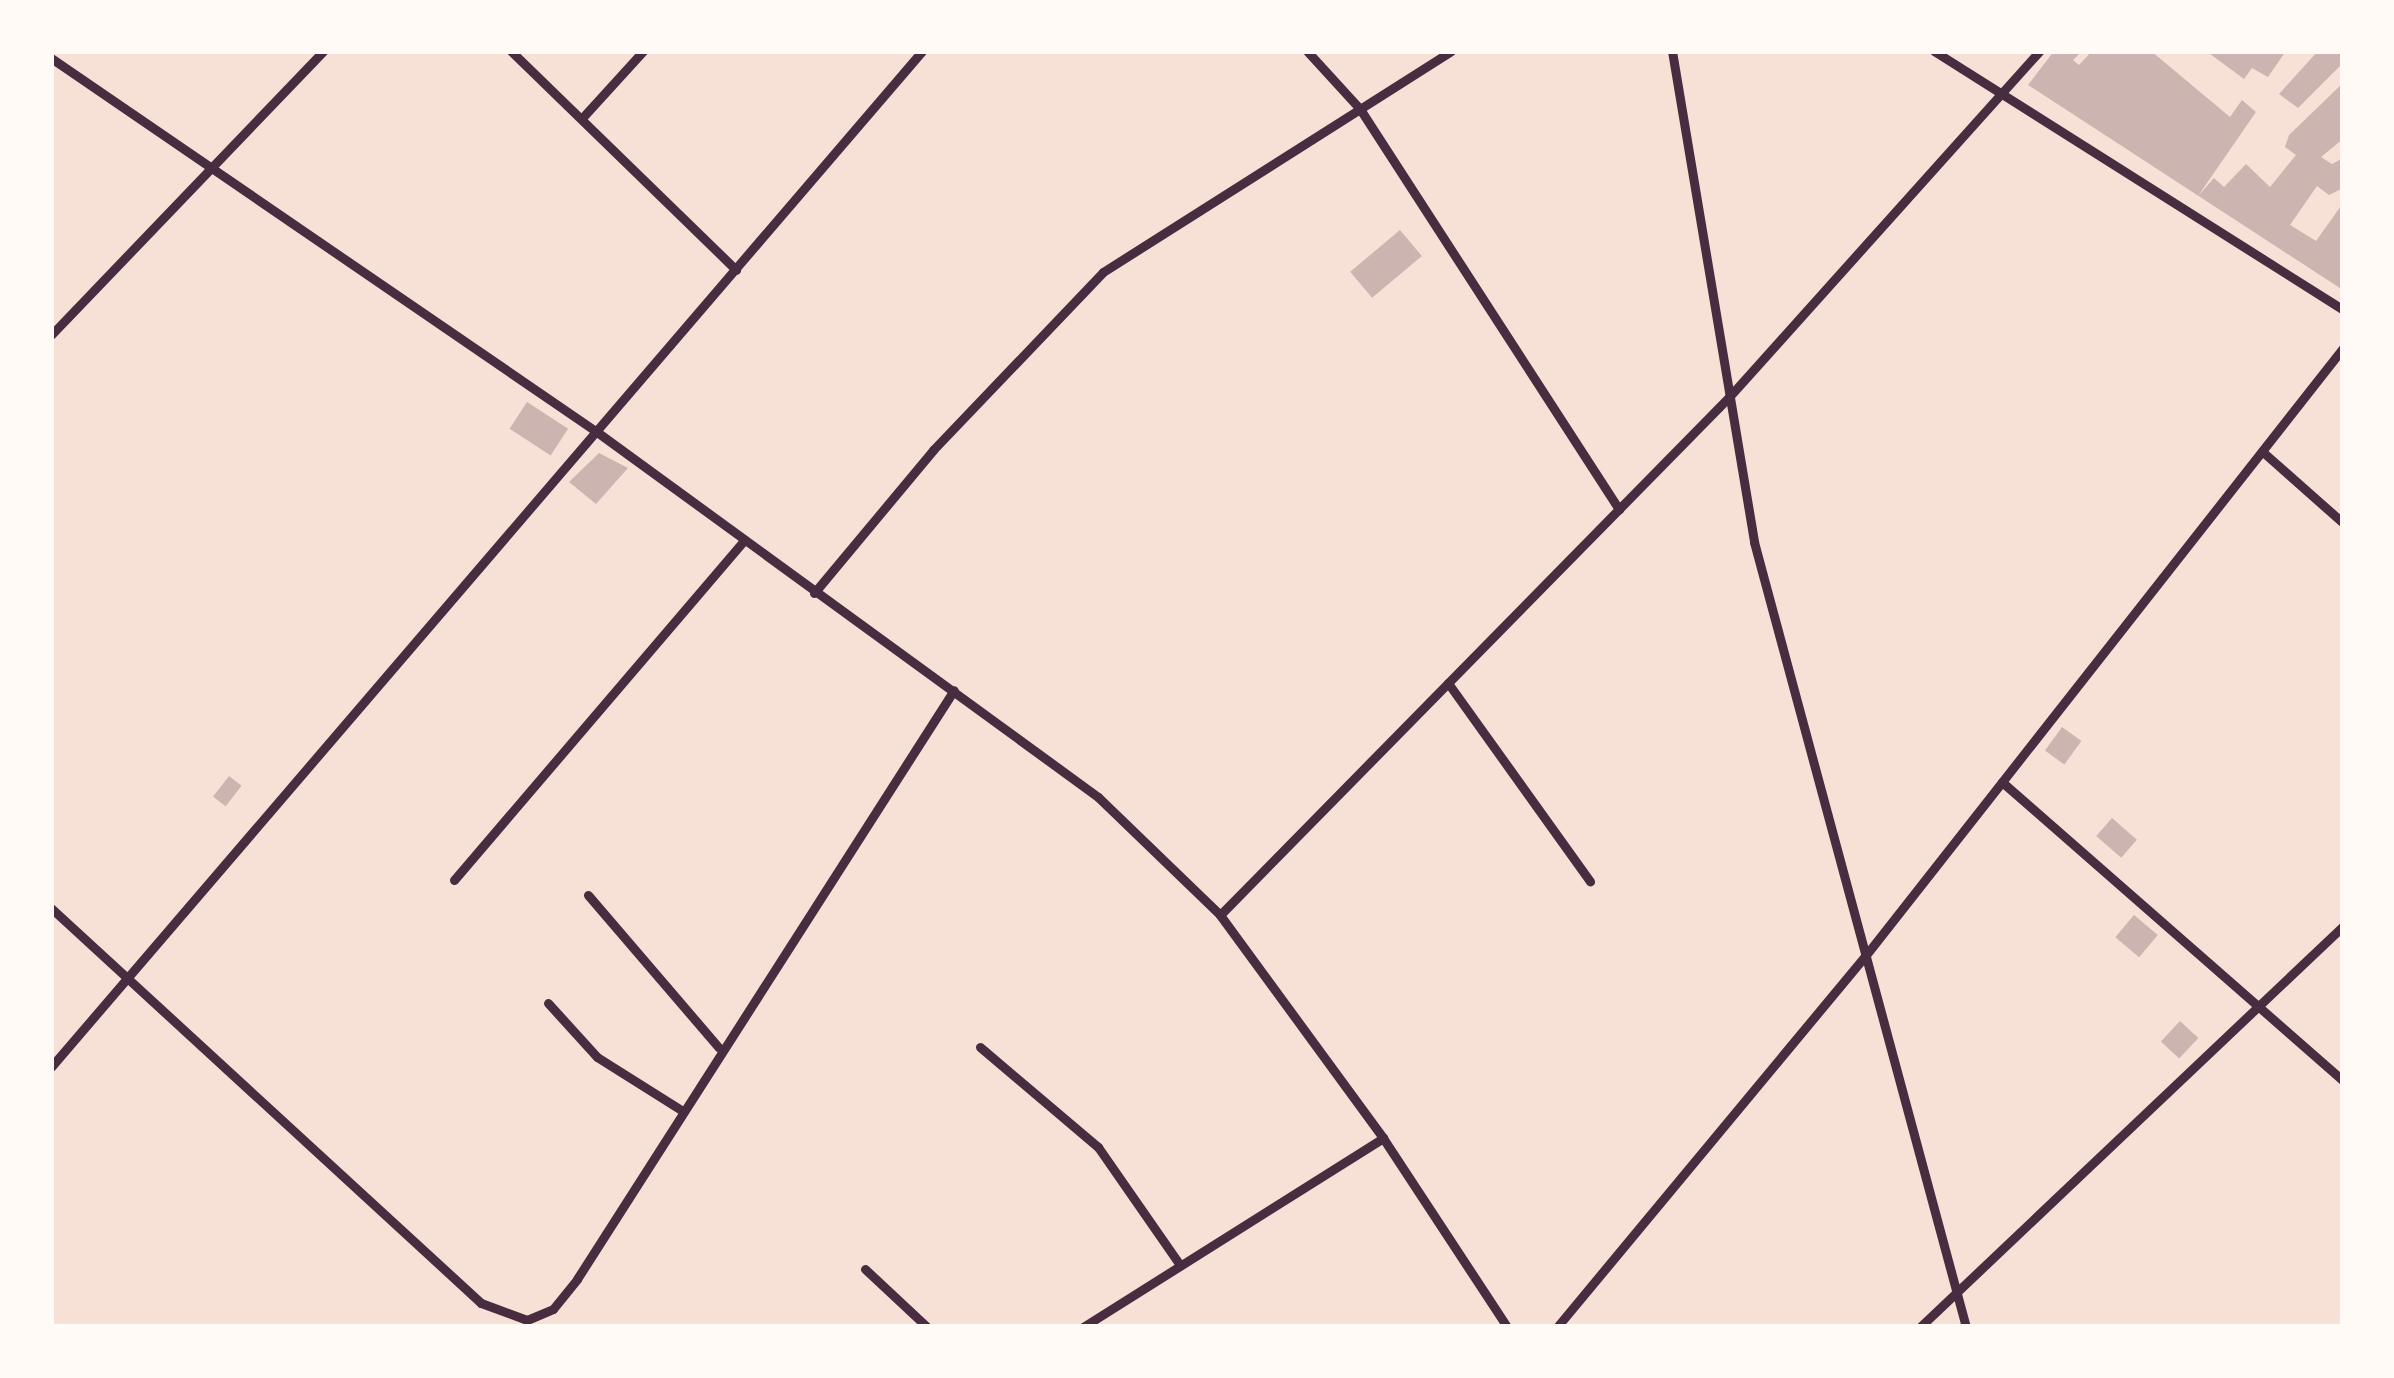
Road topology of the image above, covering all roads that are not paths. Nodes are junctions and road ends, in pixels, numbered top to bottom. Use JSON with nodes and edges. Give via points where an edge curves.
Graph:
{"nodes":[{"id":1,"x":322,"y":51,"type":"edge"},
{"id":2,"x":511,"y":51,"type":"edge"},
{"id":3,"x":643,"y":51,"type":"edge"},
{"id":4,"x":922,"y":51,"type":"edge"},
{"id":5,"x":1307,"y":51,"type":"edge"},
{"id":6,"x":1450,"y":51,"type":"edge"},
{"id":7,"x":1672,"y":51,"type":"edge"},
{"id":8,"x":1934,"y":51,"type":"edge"},
{"id":9,"x":2039,"y":51,"type":"edge"},
{"id":10,"x":51,"y":58,"type":"edge"},
{"id":11,"x":2000,"y":94,"type":"junction"},
{"id":12,"x":1360,"y":109,"type":"junction"},
{"id":13,"x":583,"y":117,"type":"junction"},
{"id":14,"x":218,"y":167,"type":"junction"},
{"id":15,"x":736,"y":270,"type":"junction"},
{"id":16,"x":2343,"y":310,"type":"edge"},
{"id":17,"x":51,"y":335,"type":"edge"},
{"id":18,"x":2343,"y":349,"type":"edge"},
{"id":19,"x":1729,"y":397,"type":"junction"},
{"id":20,"x":597,"y":432,"type":"junction"},
{"id":21,"x":2264,"y":453,"type":"junction"},
{"id":22,"x":1619,"y":509,"type":"junction"},
{"id":23,"x":2343,"y":523,"type":"edge"},
{"id":24,"x":743,"y":540,"type":"junction"},
{"id":25,"x":814,"y":593,"type":"junction"},
{"id":26,"x":1448,"y":683,"type":"junction"},
{"id":27,"x":954,"y":690,"type":"junction"},
{"id":28,"x":2002,"y":782,"type":"junction"},
{"id":29,"x":454,"y":880,"type":"dead end"},
{"id":30,"x":1590,"y":881,"type":"dead end"},
{"id":31,"x":588,"y":896,"type":"dead end"},
{"id":32,"x":51,"y":908,"type":"edge"},
{"id":33,"x":1220,"y":915,"type":"junction"},
{"id":34,"x":2343,"y":926,"type":"edge"},
{"id":35,"x":1866,"y":955,"type":"junction"},
{"id":36,"x":125,"y":982,"type":"junction"},
{"id":37,"x":548,"y":1003,"type":"dead end"},
{"id":38,"x":2254,"y":1007,"type":"junction"},
{"id":39,"x":980,"y":1047,"type":"dead end"},
{"id":40,"x":719,"y":1048,"type":"junction"},
{"id":41,"x":51,"y":1066,"type":"edge"},
{"id":42,"x":2343,"y":1081,"type":"edge"},
{"id":43,"x":682,"y":1110,"type":"junction"},
{"id":44,"x":1383,"y":1138,"type":"junction"},
{"id":45,"x":1180,"y":1264,"type":"junction"},
{"id":46,"x":866,"y":1269,"type":"dead end"},
{"id":47,"x":1954,"y":1294,"type":"junction"},
{"id":48,"x":927,"y":1327,"type":"edge"},
{"id":49,"x":1083,"y":1327,"type":"edge"},
{"id":50,"x":1507,"y":1327,"type":"edge"},
{"id":51,"x":1557,"y":1327,"type":"edge"},
{"id":52,"x":1920,"y":1327,"type":"edge"},
{"id":53,"x":1966,"y":1327,"type":"edge"}],
"edges":[{"from":1,"to":14,"type":"street"},
{"from":2,"to":13,"type":"street"},
{"from":3,"to":13,"type":"street"},
{"from":4,"to":15,"type":"street"},
{"from":5,"to":12,"type":"street"},
{"from":6,"to":12,"type":"street"},
{"from":7,"to":19,"type":"street"},
{"from":8,"to":11,"type":"street"},
{"from":9,"to":11,"type":"street"},
{"from":10,"to":14,"type":"street"},
{"from":11,"to":16,"type":"street"},
{"from":11,"to":19,"type":"street"},
{"from":12,"to":22,"type":"street"},
{"from":12,"to":25,"type":"street","via":[[1103,272],[933,450]]},
{"from":13,"to":15,"type":"street"},
{"from":14,"to":17,"type":"street"},
{"from":14,"to":20,"type":"street"},
{"from":15,"to":20,"type":"street"},
{"from":18,"to":21,"type":"street"},
{"from":19,"to":22,"type":"street"},
{"from":19,"to":35,"type":"street","via":[[1754,542]]},
{"from":20,"to":24,"type":"street"},
{"from":20,"to":36,"type":"street"},
{"from":21,"to":23,"type":"street"},
{"from":21,"to":28,"type":"street"},
{"from":22,"to":26,"type":"street"},
{"from":24,"to":25,"type":"street"},
{"from":24,"to":29,"type":"street"},
{"from":25,"to":27,"type":"street"},
{"from":26,"to":30,"type":"street"},
{"from":26,"to":33,"type":"street"},
{"from":27,"to":33,"type":"street","via":[[1098,797]]},
{"from":27,"to":40,"type":"street"},
{"from":28,"to":35,"type":"street"},
{"from":28,"to":38,"type":"street"},
{"from":31,"to":40,"type":"street"},
{"from":32,"to":36,"type":"street"},
{"from":33,"to":44,"type":"street"},
{"from":34,"to":38,"type":"street"},
{"from":35,"to":47,"type":"street"},
{"from":35,"to":51,"type":"street"},
{"from":36,"to":41,"type":"street"},
{"from":36,"to":43,"type":"street","via":[[481,1303],[526,1320],[553,1309],[577,1279]]},
{"from":37,"to":43,"type":"street","via":[[597,1057]]},
{"from":38,"to":42,"type":"street"},
{"from":38,"to":47,"type":"street"},
{"from":39,"to":45,"type":"street","via":[[1098,1147]]},
{"from":40,"to":43,"type":"street"},
{"from":44,"to":45,"type":"street"},
{"from":44,"to":50,"type":"street"},
{"from":45,"to":49,"type":"street"},
{"from":46,"to":48,"type":"street"},
{"from":47,"to":52,"type":"street"},
{"from":47,"to":53,"type":"street"}]}
